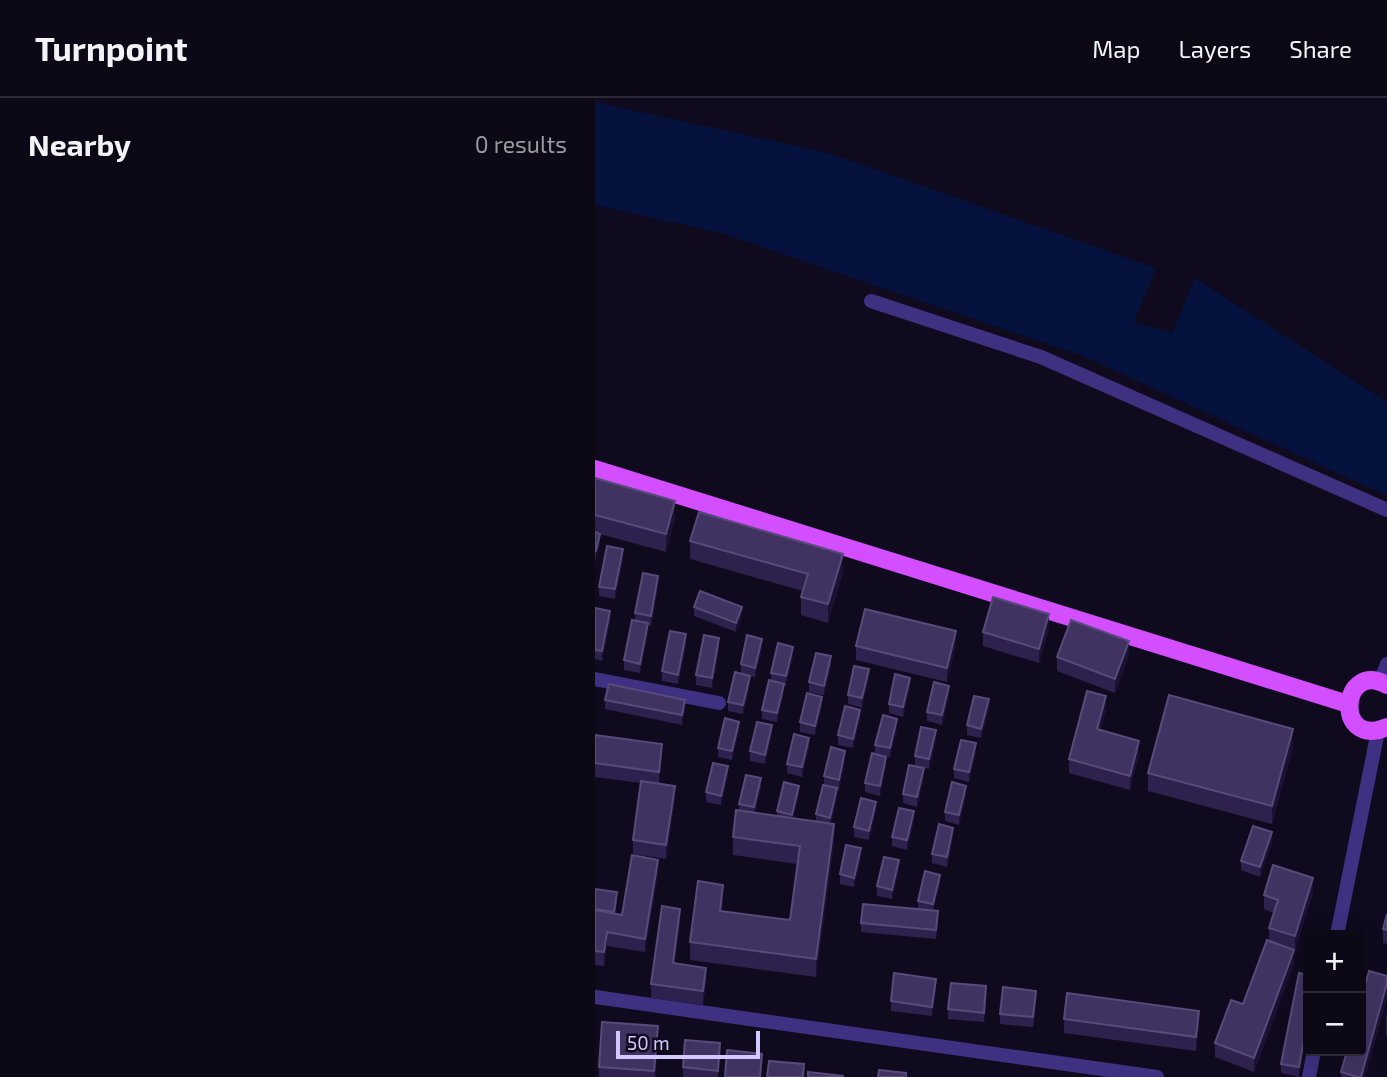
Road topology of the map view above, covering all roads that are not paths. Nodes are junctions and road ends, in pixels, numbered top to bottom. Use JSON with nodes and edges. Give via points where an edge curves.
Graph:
{"nodes":[{"id":1,"x":871,"y":301,"type":"dead end"},
{"id":2,"x":595,"y":469,"type":"edge"},
{"id":3,"x":1387,"y":510,"type":"edge"},
{"id":4,"x":1387,"y":664,"type":"edge"},
{"id":5,"x":595,"y":679,"type":"edge"},
{"id":6,"x":1384,"y":683,"type":"edge"},
{"id":7,"x":719,"y":703,"type":"dead end"},
{"id":8,"x":1348,"y":704,"type":"junction"},
{"id":9,"x":1383,"y":729,"type":"edge"},
{"id":10,"x":1339,"y":930,"type":"edge"},
{"id":11,"x":595,"y":997,"type":"edge"},
{"id":12,"x":1313,"y":1056,"type":"edge"},
{"id":13,"x":1157,"y":1077,"type":"edge"},
{"id":14,"x":1309,"y":1077,"type":"edge"}],
"edges":[{"from":1,"to":3,"type":"street","via":[[1041,357]]},
{"from":2,"to":8,"type":"main road"},
{"from":4,"to":6,"type":"street"},
{"from":5,"to":7,"type":"street"},
{"from":6,"to":8,"type":"main road","via":[[1369,680],[1359,685]]},
{"from":8,"to":9,"type":"main road","via":[[1356,725]]},
{"from":9,"to":10,"type":"street"},
{"from":11,"to":13,"type":"street"},
{"from":12,"to":14,"type":"street"}]}
